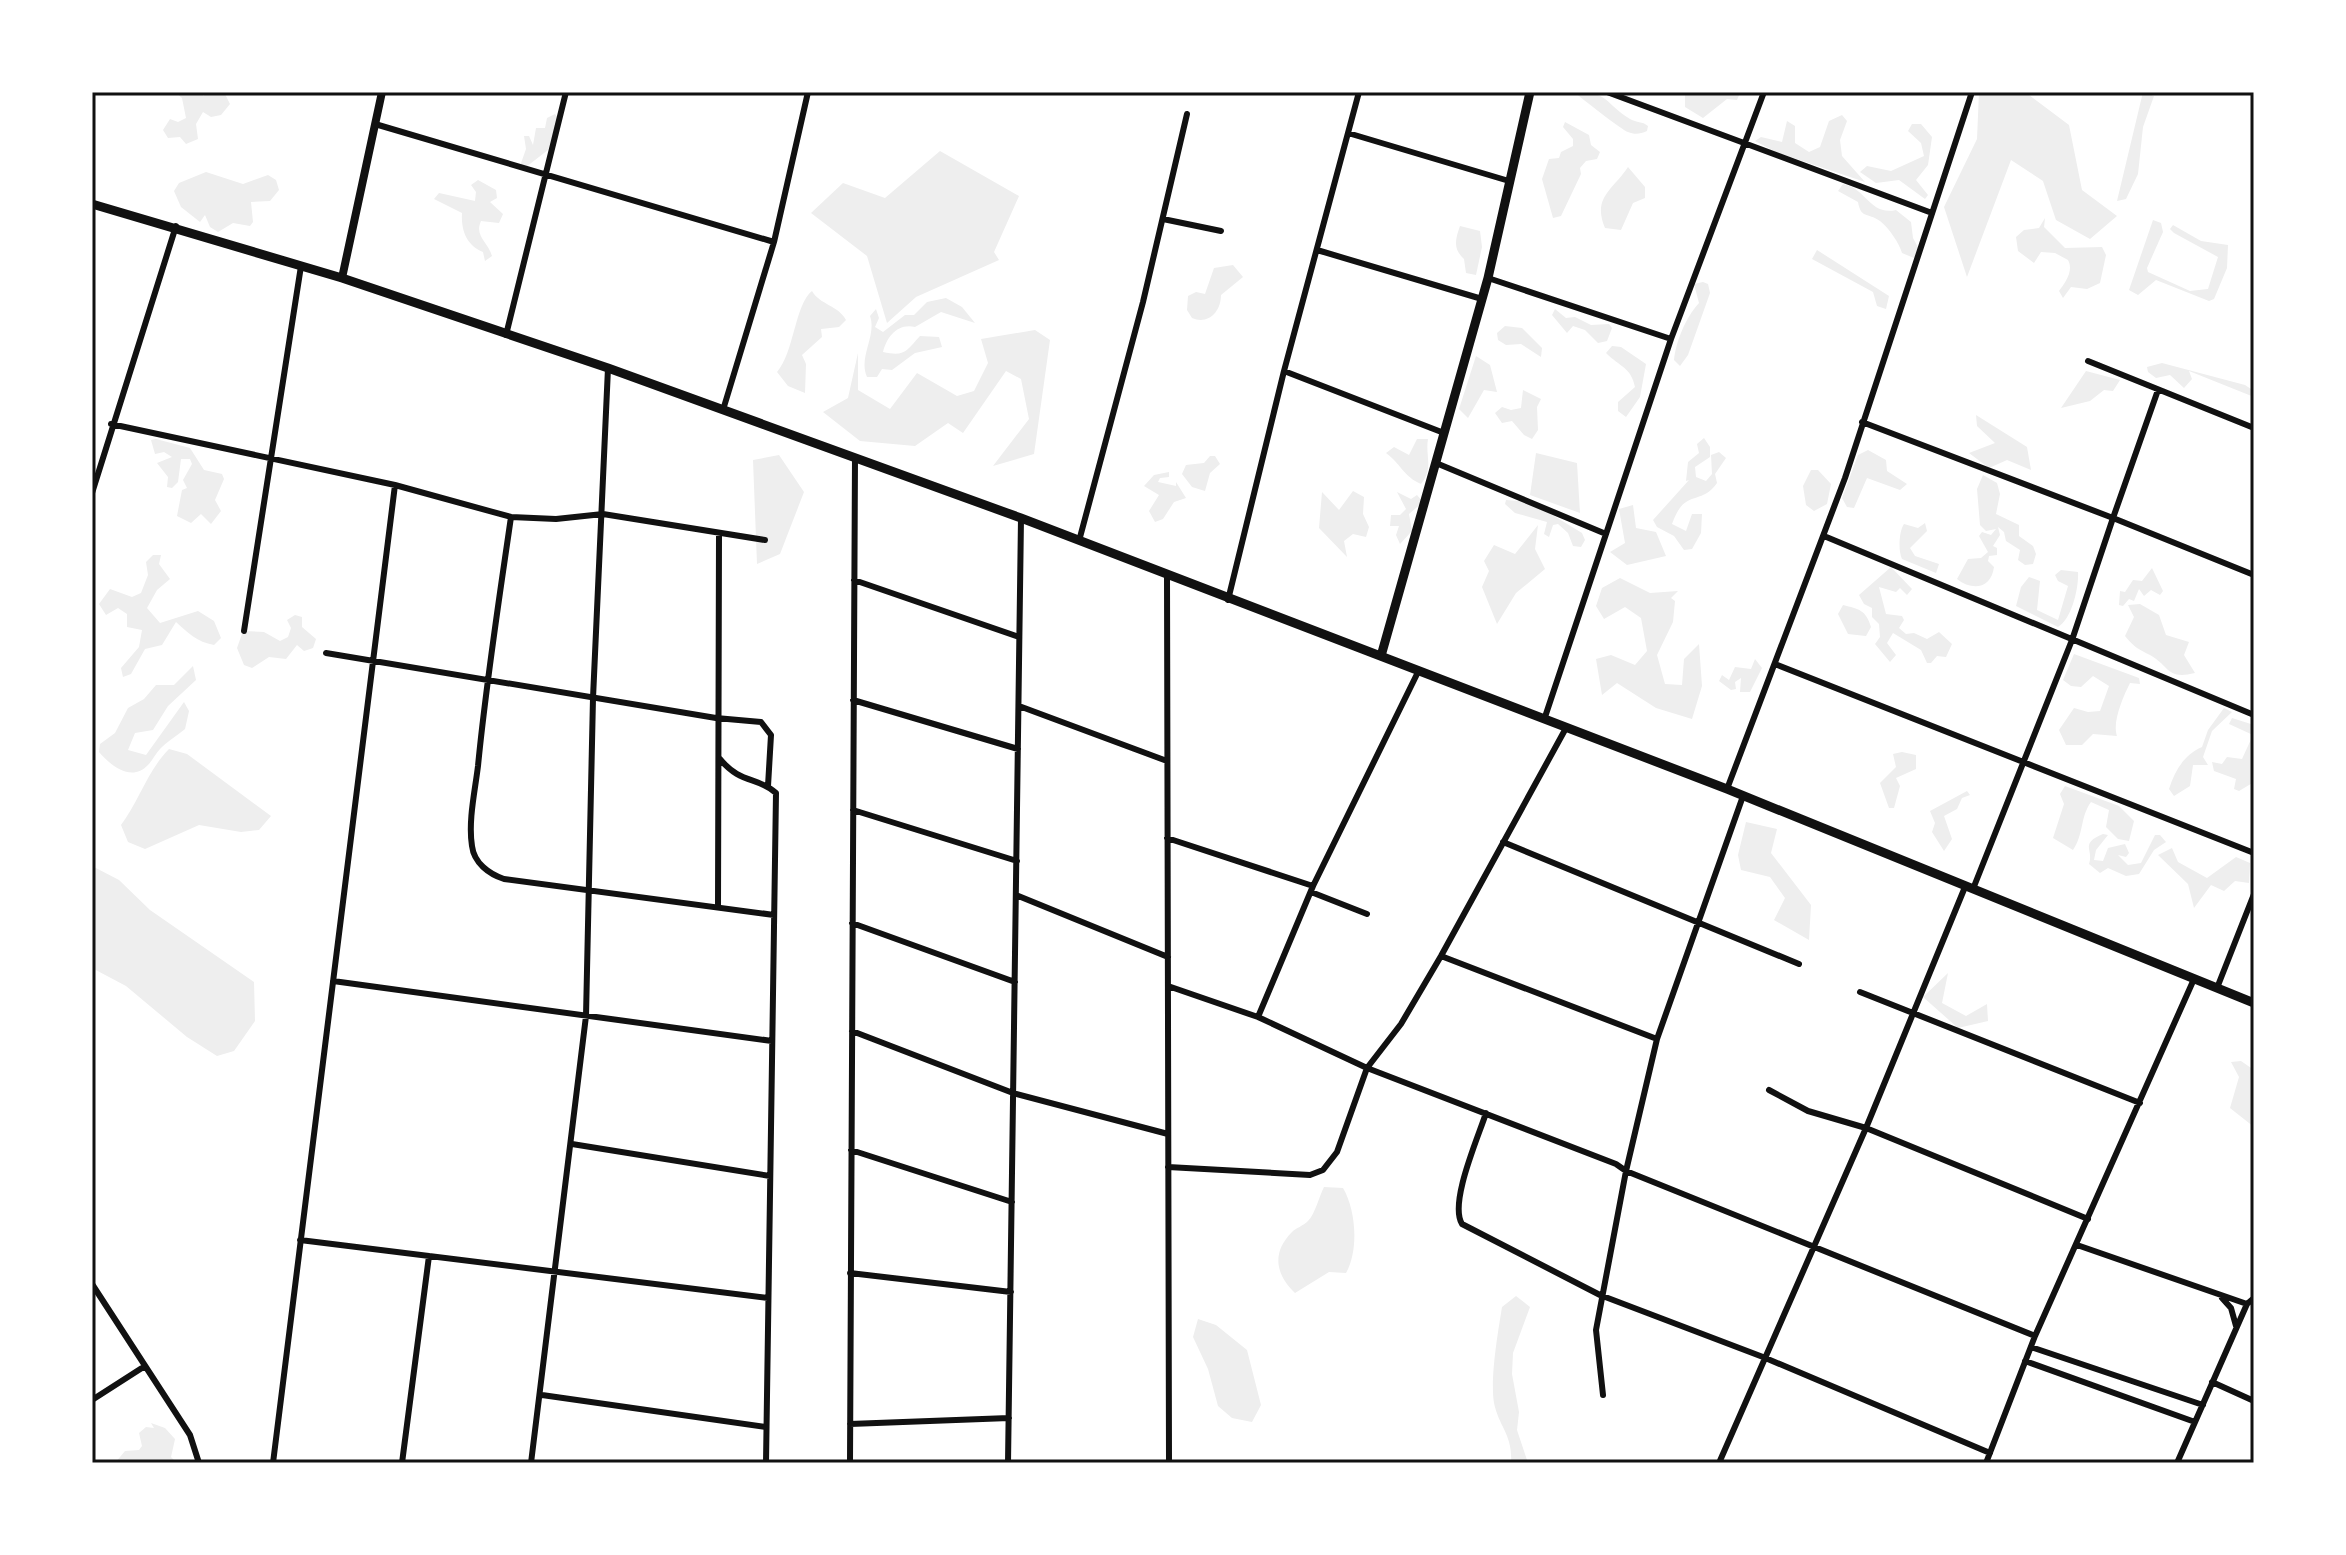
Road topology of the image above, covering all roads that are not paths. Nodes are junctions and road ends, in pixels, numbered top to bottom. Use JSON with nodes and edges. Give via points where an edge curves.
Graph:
{"nodes":[{"id":1,"x":382,"y":92,"type":"edge"},
{"id":2,"x":566,"y":92,"type":"edge"},
{"id":3,"x":808,"y":92,"type":"edge"},
{"id":4,"x":1359,"y":92,"type":"edge"},
{"id":5,"x":1530,"y":92,"type":"edge"},
{"id":6,"x":1764,"y":92,"type":"edge"},
{"id":7,"x":1972,"y":92,"type":"edge"},
{"id":8,"x":1611,"y":93,"type":"edge"},
{"id":9,"x":1187,"y":114,"type":"dead end"},
{"id":10,"x":375,"y":124,"type":"junction"},
{"id":11,"x":1348,"y":133,"type":"junction"},
{"id":12,"x":1742,"y":145,"type":"junction"},
{"id":13,"x":546,"y":174,"type":"junction"},
{"id":14,"x":1509,"y":181,"type":"junction"},
{"id":15,"x":92,"y":204,"type":"edge"},
{"id":16,"x":1932,"y":213,"type":"junction"},
{"id":17,"x":1163,"y":219,"type":"junction"},
{"id":18,"x":176,"y":226,"type":"junction"},
{"id":19,"x":1221,"y":231,"type":"dead end"},
{"id":20,"x":774,"y":242,"type":"junction"},
{"id":21,"x":1317,"y":250,"type":"junction"},
{"id":22,"x":301,"y":266,"type":"junction"},
{"id":23,"x":342,"y":278,"type":"junction"},
{"id":24,"x":1488,"y":278,"type":"junction"},
{"id":25,"x":1482,"y":299,"type":"junction"},
{"id":26,"x":506,"y":335,"type":"junction"},
{"id":27,"x":1671,"y":339,"type":"junction"},
{"id":28,"x":2088,"y":361,"type":"dead end"},
{"id":29,"x":608,"y":368,"type":"junction"},
{"id":30,"x":1284,"y":371,"type":"junction"},
{"id":31,"x":2158,"y":390,"type":"junction"},
{"id":32,"x":723,"y":410,"type":"junction"},
{"id":33,"x":1862,"y":422,"type":"junction"},
{"id":34,"x":111,"y":424,"type":"junction"},
{"id":35,"x":2254,"y":428,"type":"edge"},
{"id":36,"x":1444,"y":433,"type":"junction"},
{"id":37,"x":855,"y":458,"type":"junction"},
{"id":38,"x":273,"y":462,"type":"junction"},
{"id":39,"x":1436,"y":463,"type":"junction"},
{"id":40,"x":395,"y":485,"type":"junction"},
{"id":41,"x":92,"y":493,"type":"edge"},
{"id":42,"x":603,"y":514,"type":"junction"},
{"id":43,"x":511,"y":517,"type":"junction"},
{"id":44,"x":1021,"y":518,"type":"junction"},
{"id":45,"x":2113,"y":518,"type":"junction"},
{"id":46,"x":719,"y":534,"type":"junction"},
{"id":47,"x":1606,"y":534,"type":"junction"},
{"id":48,"x":1824,"y":536,"type":"junction"},
{"id":49,"x":765,"y":540,"type":"dead end"},
{"id":50,"x":1079,"y":541,"type":"junction"},
{"id":51,"x":2254,"y":575,"type":"edge"},
{"id":52,"x":1167,"y":577,"type":"junction"},
{"id":53,"x":854,"y":580,"type":"junction"},
{"id":54,"x":1228,"y":600,"type":"junction"},
{"id":55,"x":244,"y":631,"type":"dead end"},
{"id":56,"x":1019,"y":637,"type":"junction"},
{"id":57,"x":2072,"y":640,"type":"junction"},
{"id":58,"x":326,"y":653,"type":"dead end"},
{"id":59,"x":1381,"y":656,"type":"junction"},
{"id":60,"x":373,"y":661,"type":"junction"},
{"id":61,"x":1775,"y":664,"type":"junction"},
{"id":62,"x":1419,"y":670,"type":"junction"},
{"id":63,"x":488,"y":680,"type":"junction"},
{"id":64,"x":593,"y":698,"type":"junction"},
{"id":65,"x":853,"y":700,"type":"junction"},
{"id":66,"x":1019,"y":706,"type":"junction"},
{"id":67,"x":2254,"y":715,"type":"edge"},
{"id":68,"x":716,"y":718,"type":"junction"},
{"id":69,"x":1544,"y":720,"type":"junction"},
{"id":70,"x":1566,"y":728,"type":"junction"},
{"id":71,"x":1018,"y":749,"type":"junction"},
{"id":72,"x":719,"y":758,"type":"junction"},
{"id":73,"x":1167,"y":761,"type":"junction"},
{"id":74,"x":2021,"y":763,"type":"junction"},
{"id":75,"x":768,"y":786,"type":"junction"},
{"id":76,"x":1727,"y":789,"type":"junction"},
{"id":77,"x":1743,"y":796,"type":"junction"},
{"id":78,"x":853,"y":810,"type":"junction"},
{"id":79,"x":1167,"y":838,"type":"junction"},
{"id":80,"x":1503,"y":842,"type":"junction"},
{"id":81,"x":2254,"y":853,"type":"edge"},
{"id":82,"x":1017,"y":861,"type":"junction"},
{"id":83,"x":588,"y":888,"type":"junction"},
{"id":84,"x":1969,"y":888,"type":"junction"},
{"id":85,"x":1312,"y":889,"type":"junction"},
{"id":86,"x":2254,"y":894,"type":"edge"},
{"id":87,"x":1016,"y":895,"type":"junction"},
{"id":88,"x":718,"y":907,"type":"junction"},
{"id":89,"x":1367,"y":914,"type":"dead end"},
{"id":90,"x":774,"y":915,"type":"junction"},
{"id":91,"x":852,"y":923,"type":"junction"},
{"id":92,"x":1696,"y":923,"type":"junction"},
{"id":93,"x":1441,"y":956,"type":"junction"},
{"id":94,"x":1168,"y":957,"type":"junction"},
{"id":95,"x":1799,"y":964,"type":"dead end"},
{"id":96,"x":2194,"y":979,"type":"junction"},
{"id":97,"x":333,"y":981,"type":"junction"},
{"id":98,"x":1015,"y":982,"type":"junction"},
{"id":99,"x":1168,"y":986,"type":"junction"},
{"id":100,"x":2217,"y":988,"type":"junction"},
{"id":101,"x":1860,"y":992,"type":"dead end"},
{"id":102,"x":2254,"y":1003,"type":"edge"},
{"id":103,"x":1915,"y":1013,"type":"junction"},
{"id":104,"x":586,"y":1016,"type":"junction"},
{"id":105,"x":1258,"y":1017,"type":"junction"},
{"id":106,"x":852,"y":1031,"type":"junction"},
{"id":107,"x":1657,"y":1039,"type":"junction"},
{"id":108,"x":772,"y":1041,"type":"junction"},
{"id":109,"x":1367,"y":1068,"type":"junction"},
{"id":110,"x":1769,"y":1090,"type":"dead end"},
{"id":111,"x":1013,"y":1093,"type":"junction"},
{"id":112,"x":2140,"y":1103,"type":"junction"},
{"id":113,"x":1486,"y":1113,"type":"junction"},
{"id":114,"x":1866,"y":1128,"type":"junction"},
{"id":115,"x":1168,"y":1134,"type":"junction"},
{"id":116,"x":572,"y":1144,"type":"junction"},
{"id":117,"x":851,"y":1150,"type":"junction"},
{"id":118,"x":1168,"y":1167,"type":"junction"},
{"id":119,"x":1626,"y":1171,"type":"junction"},
{"id":120,"x":770,"y":1176,"type":"junction"},
{"id":121,"x":1012,"y":1202,"type":"junction"},
{"id":122,"x":2088,"y":1219,"type":"junction"},
{"id":123,"x":300,"y":1240,"type":"junction"},
{"id":124,"x":2077,"y":1245,"type":"junction"},
{"id":125,"x":1814,"y":1247,"type":"junction"},
{"id":126,"x":429,"y":1256,"type":"junction"},
{"id":127,"x":557,"y":1272,"type":"junction"},
{"id":128,"x":850,"y":1273,"type":"junction"},
{"id":129,"x":92,"y":1284,"type":"edge"},
{"id":130,"x":1011,"y":1292,"type":"junction"},
{"id":131,"x":2214,"y":1292,"type":"junction"},
{"id":132,"x":1600,"y":1295,"type":"junction"},
{"id":133,"x":768,"y":1298,"type":"junction"},
{"id":134,"x":2254,"y":1298,"type":"edge"},
{"id":135,"x":2247,"y":1304,"type":"junction"},
{"id":136,"x":2236,"y":1330,"type":"junction"},
{"id":137,"x":2035,"y":1336,"type":"junction"},
{"id":138,"x":2031,"y":1347,"type":"junction"},
{"id":139,"x":1763,"y":1357,"type":"junction"},
{"id":140,"x":2025,"y":1361,"type":"junction"},
{"id":141,"x":145,"y":1366,"type":"junction"},
{"id":142,"x":2212,"y":1382,"type":"junction"},
{"id":143,"x":542,"y":1395,"type":"junction"},
{"id":144,"x":1603,"y":1395,"type":"dead end"},
{"id":145,"x":92,"y":1400,"type":"edge"},
{"id":146,"x":2254,"y":1401,"type":"edge"},
{"id":147,"x":2203,"y":1405,"type":"junction"},
{"id":148,"x":1009,"y":1418,"type":"junction"},
{"id":149,"x":2195,"y":1422,"type":"junction"},
{"id":150,"x":850,"y":1424,"type":"junction"},
{"id":151,"x":766,"y":1427,"type":"junction"},
{"id":152,"x":1990,"y":1453,"type":"junction"},
{"id":153,"x":199,"y":1463,"type":"edge"},
{"id":154,"x":273,"y":1463,"type":"edge"},
{"id":155,"x":402,"y":1463,"type":"edge"},
{"id":156,"x":531,"y":1463,"type":"edge"},
{"id":157,"x":766,"y":1463,"type":"edge"},
{"id":158,"x":850,"y":1463,"type":"edge"},
{"id":159,"x":1008,"y":1463,"type":"edge"},
{"id":160,"x":1169,"y":1463,"type":"edge"},
{"id":161,"x":1719,"y":1463,"type":"edge"},
{"id":162,"x":1986,"y":1463,"type":"edge"},
{"id":163,"x":2177,"y":1463,"type":"edge"}],
"edges":[{"from":1,"to":10,"type":"street"},
{"from":2,"to":13,"type":"street"},
{"from":3,"to":20,"type":"street"},
{"from":4,"to":11,"type":"street"},
{"from":5,"to":14,"type":"main road"},
{"from":6,"to":12,"type":"street"},
{"from":7,"to":16,"type":"street"},
{"from":8,"to":12,"type":"street"},
{"from":9,"to":17,"type":"street"},
{"from":10,"to":13,"type":"street"},
{"from":10,"to":23,"type":"street"},
{"from":11,"to":14,"type":"street"},
{"from":11,"to":21,"type":"street"},
{"from":12,"to":16,"type":"street"},
{"from":12,"to":27,"type":"street"},
{"from":13,"to":20,"type":"street"},
{"from":13,"to":26,"type":"street"},
{"from":14,"to":24,"type":"main road"},
{"from":15,"to":18,"type":"main road"},
{"from":16,"to":33,"type":"street"},
{"from":17,"to":19,"type":"street"},
{"from":17,"to":50,"type":"street"},
{"from":18,"to":22,"type":"main road"},
{"from":18,"to":34,"type":"street"},
{"from":20,"to":32,"type":"street"},
{"from":21,"to":25,"type":"street"},
{"from":21,"to":30,"type":"street"},
{"from":22,"to":23,"type":"main road"},
{"from":22,"to":38,"type":"street"},
{"from":23,"to":26,"type":"main road"},
{"from":24,"to":25,"type":"main road"},
{"from":24,"to":27,"type":"street"},
{"from":25,"to":36,"type":"main road"},
{"from":26,"to":29,"type":"main road"},
{"from":27,"to":47,"type":"street"},
{"from":28,"to":31,"type":"street"},
{"from":29,"to":32,"type":"main road"},
{"from":29,"to":42,"type":"street"},
{"from":30,"to":36,"type":"street"},
{"from":30,"to":54,"type":"street"},
{"from":31,"to":35,"type":"street"},
{"from":31,"to":45,"type":"street"},
{"from":32,"to":37,"type":"main road"},
{"from":33,"to":45,"type":"street"},
{"from":33,"to":48,"type":"street"},
{"from":34,"to":38,"type":"street"},
{"from":34,"to":41,"type":"street"},
{"from":36,"to":39,"type":"main road"},
{"from":37,"to":44,"type":"main road"},
{"from":37,"to":53,"type":"street"},
{"from":38,"to":40,"type":"street"},
{"from":38,"to":55,"type":"street"},
{"from":39,"to":47,"type":"street"},
{"from":39,"to":59,"type":"main road"},
{"from":40,"to":43,"type":"street"},
{"from":40,"to":60,"type":"street"},
{"from":42,"to":43,"type":"street"},
{"from":42,"to":46,"type":"street"},
{"from":42,"to":64,"type":"street"},
{"from":43,"to":63,"type":"street"},
{"from":44,"to":50,"type":"main road"},
{"from":44,"to":56,"type":"street"},
{"from":45,"to":51,"type":"street"},
{"from":45,"to":57,"type":"street"},
{"from":46,"to":49,"type":"street"},
{"from":46,"to":68,"type":"street"},
{"from":47,"to":69,"type":"street"},
{"from":48,"to":57,"type":"street"},
{"from":48,"to":61,"type":"street"},
{"from":50,"to":52,"type":"main road"},
{"from":52,"to":54,"type":"main road"},
{"from":52,"to":73,"type":"street"},
{"from":53,"to":56,"type":"street"},
{"from":53,"to":65,"type":"street"},
{"from":54,"to":59,"type":"main road"},
{"from":56,"to":66,"type":"street"},
{"from":57,"to":67,"type":"street"},
{"from":57,"to":74,"type":"street"},
{"from":58,"to":60,"type":"street"},
{"from":59,"to":62,"type":"main road"},
{"from":60,"to":63,"type":"street"},
{"from":60,"to":97,"type":"street"},
{"from":61,"to":74,"type":"street"},
{"from":61,"to":76,"type":"street"},
{"from":62,"to":69,"type":"main road"},
{"from":62,"to":85,"type":"street"},
{"from":63,"to":64,"type":"street"},
{"from":63,"to":83,"type":"street","via":[[472,848],[491,874],[504,879]]},
{"from":64,"to":68,"type":"street"},
{"from":64,"to":83,"type":"street"},
{"from":65,"to":71,"type":"street"},
{"from":65,"to":78,"type":"street"},
{"from":66,"to":71,"type":"street"},
{"from":66,"to":73,"type":"street"},
{"from":68,"to":72,"type":"street"},
{"from":68,"to":75,"type":"street","via":[[767,726]]},
{"from":69,"to":70,"type":"main road"},
{"from":70,"to":76,"type":"main road"},
{"from":70,"to":80,"type":"street"},
{"from":71,"to":82,"type":"street"},
{"from":72,"to":75,"type":"street","via":[[742,780]]},
{"from":72,"to":88,"type":"street"},
{"from":73,"to":79,"type":"street"},
{"from":74,"to":81,"type":"street"},
{"from":74,"to":84,"type":"street"},
{"from":75,"to":90,"type":"street","via":[[776,793]]},
{"from":76,"to":77,"type":"main road"},
{"from":77,"to":84,"type":"main road"},
{"from":77,"to":92,"type":"street"},
{"from":78,"to":82,"type":"street"},
{"from":78,"to":91,"type":"street"},
{"from":79,"to":85,"type":"street"},
{"from":79,"to":94,"type":"street"},
{"from":80,"to":92,"type":"street"},
{"from":80,"to":93,"type":"street"},
{"from":82,"to":87,"type":"street"},
{"from":83,"to":88,"type":"street"},
{"from":83,"to":104,"type":"street"},
{"from":84,"to":96,"type":"main road"},
{"from":84,"to":103,"type":"street"},
{"from":85,"to":89,"type":"street"},
{"from":85,"to":105,"type":"street"},
{"from":86,"to":100,"type":"street"},
{"from":87,"to":94,"type":"street"},
{"from":87,"to":98,"type":"street"},
{"from":88,"to":90,"type":"street"},
{"from":90,"to":108,"type":"street"},
{"from":91,"to":98,"type":"street"},
{"from":91,"to":106,"type":"street"},
{"from":92,"to":95,"type":"street"},
{"from":92,"to":107,"type":"street"},
{"from":93,"to":107,"type":"street"},
{"from":93,"to":109,"type":"street","via":[[1401,1024]]},
{"from":94,"to":99,"type":"street"},
{"from":96,"to":100,"type":"main road"},
{"from":96,"to":112,"type":"street"},
{"from":97,"to":104,"type":"street"},
{"from":97,"to":123,"type":"street"},
{"from":98,"to":111,"type":"street"},
{"from":99,"to":105,"type":"street"},
{"from":99,"to":115,"type":"street"},
{"from":100,"to":102,"type":"main road"},
{"from":101,"to":103,"type":"street"},
{"from":103,"to":112,"type":"street"},
{"from":103,"to":114,"type":"street"},
{"from":104,"to":108,"type":"street"},
{"from":104,"to":116,"type":"street"},
{"from":105,"to":109,"type":"street"},
{"from":106,"to":111,"type":"street"},
{"from":106,"to":117,"type":"street"},
{"from":107,"to":119,"type":"street"},
{"from":108,"to":120,"type":"street"},
{"from":109,"to":113,"type":"street"},
{"from":109,"to":118,"type":"street","via":[[1337,1152],[1323,1170],[1310,1175]]},
{"from":110,"to":114,"type":"street","via":[[1808,1111]]},
{"from":111,"to":115,"type":"street"},
{"from":111,"to":121,"type":"street"},
{"from":112,"to":122,"type":"street"},
{"from":113,"to":119,"type":"street"},
{"from":113,"to":132,"type":"street","via":[[1458,1200],[1462,1224]]},
{"from":114,"to":122,"type":"street"},
{"from":114,"to":125,"type":"street"},
{"from":115,"to":118,"type":"street"},
{"from":116,"to":120,"type":"street"},
{"from":116,"to":127,"type":"street"},
{"from":117,"to":121,"type":"street"},
{"from":117,"to":128,"type":"street"},
{"from":118,"to":160,"type":"street"},
{"from":119,"to":125,"type":"street"},
{"from":119,"to":132,"type":"street"},
{"from":120,"to":133,"type":"street"},
{"from":121,"to":130,"type":"street"},
{"from":122,"to":124,"type":"street"},
{"from":123,"to":126,"type":"street"},
{"from":123,"to":154,"type":"street"},
{"from":124,"to":131,"type":"street"},
{"from":124,"to":137,"type":"street"},
{"from":125,"to":137,"type":"street"},
{"from":125,"to":139,"type":"street"},
{"from":126,"to":127,"type":"street"},
{"from":126,"to":155,"type":"street"},
{"from":127,"to":133,"type":"street"},
{"from":127,"to":143,"type":"street"},
{"from":128,"to":130,"type":"street"},
{"from":128,"to":150,"type":"street"},
{"from":129,"to":141,"type":"street"},
{"from":130,"to":148,"type":"street"},
{"from":131,"to":135,"type":"street"},
{"from":131,"to":136,"type":"street","via":[[2231,1308]]},
{"from":132,"to":139,"type":"street"},
{"from":132,"to":144,"type":"street","via":[[1596,1330]]},
{"from":133,"to":151,"type":"street"},
{"from":134,"to":135,"type":"street"},
{"from":135,"to":136,"type":"street"},
{"from":136,"to":142,"type":"street"},
{"from":137,"to":138,"type":"street"},
{"from":138,"to":140,"type":"street"},
{"from":138,"to":147,"type":"street"},
{"from":139,"to":152,"type":"street"},
{"from":139,"to":161,"type":"street"},
{"from":140,"to":149,"type":"street"},
{"from":140,"to":152,"type":"street"},
{"from":141,"to":145,"type":"street"},
{"from":141,"to":153,"type":"street","via":[[190,1435]]},
{"from":142,"to":146,"type":"street"},
{"from":142,"to":147,"type":"street"},
{"from":143,"to":151,"type":"street"},
{"from":143,"to":156,"type":"street"},
{"from":147,"to":149,"type":"street"},
{"from":148,"to":150,"type":"street"},
{"from":148,"to":159,"type":"street"},
{"from":149,"to":163,"type":"street"},
{"from":150,"to":158,"type":"street"},
{"from":151,"to":157,"type":"street"},
{"from":152,"to":162,"type":"street"}]}
